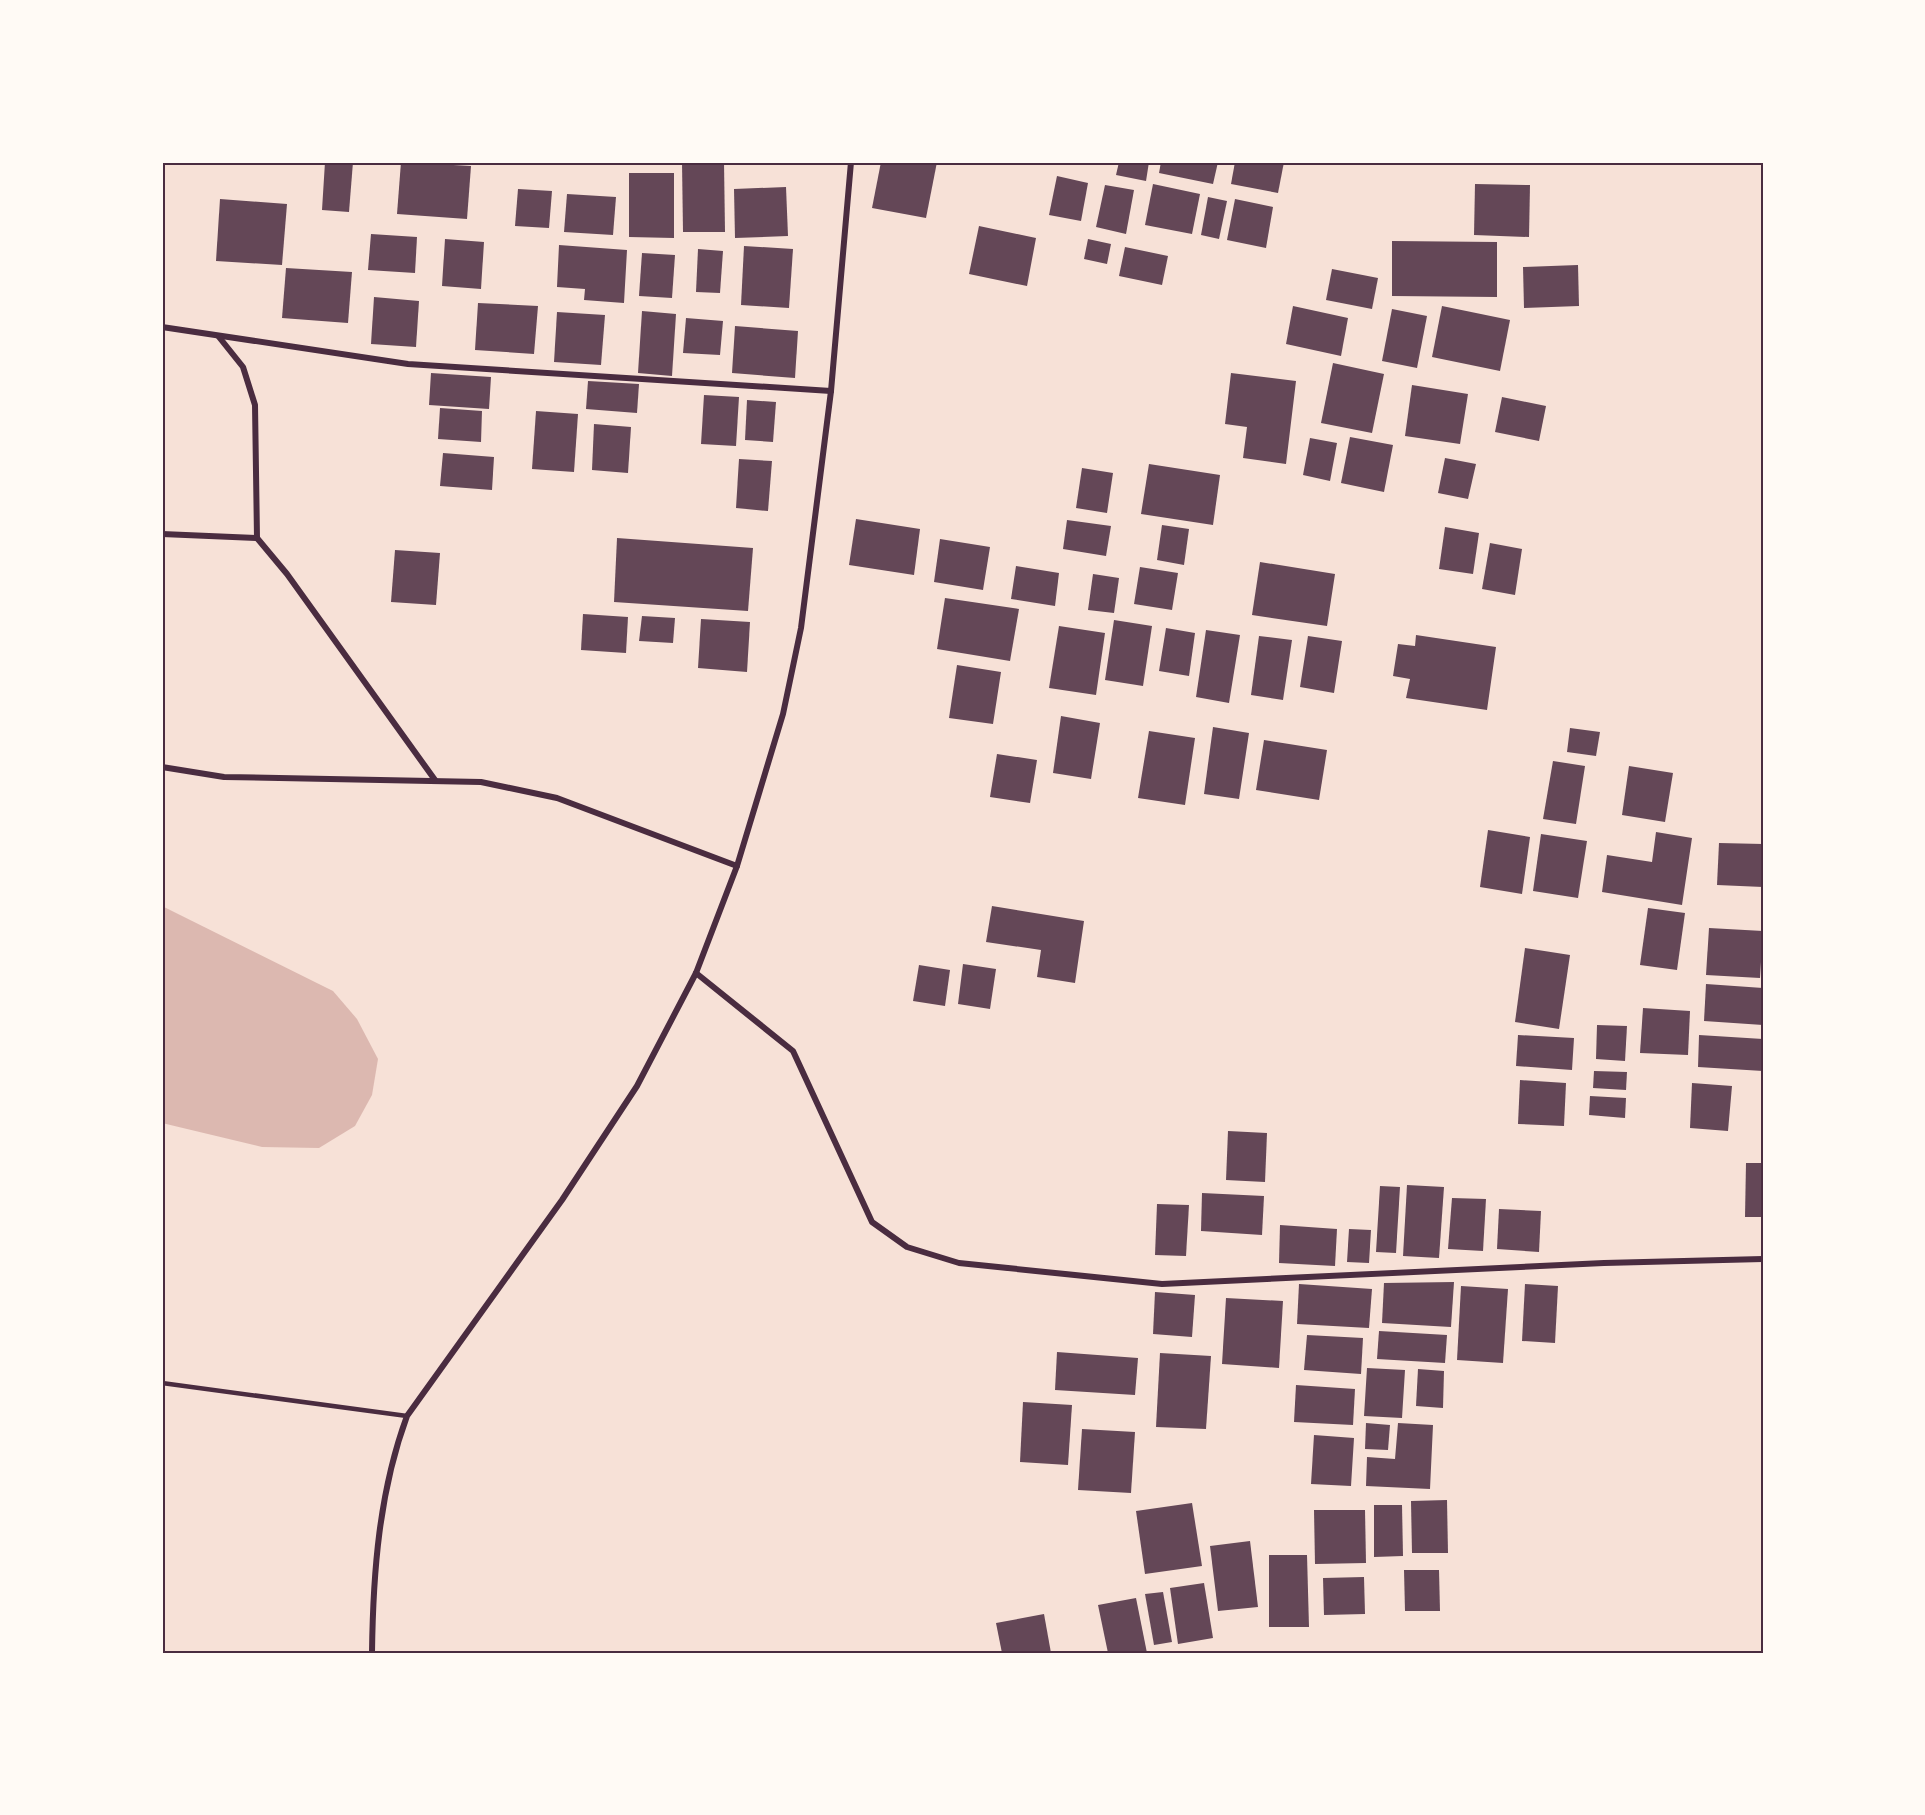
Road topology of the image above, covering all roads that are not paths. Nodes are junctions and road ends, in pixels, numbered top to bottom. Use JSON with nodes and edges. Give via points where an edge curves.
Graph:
{"nodes":[{"id":1,"x":850,"y":162,"type":"edge"},
{"id":2,"x":162,"y":327,"type":"edge"},
{"id":3,"x":219,"y":336,"type":"junction"},
{"id":4,"x":831,"y":391,"type":"junction"},
{"id":5,"x":162,"y":534,"type":"edge"},
{"id":6,"x":257,"y":538,"type":"junction"},
{"id":7,"x":162,"y":767,"type":"edge"},
{"id":8,"x":435,"y":780,"type":"junction"},
{"id":9,"x":737,"y":866,"type":"junction"},
{"id":10,"x":696,"y":973,"type":"junction"},
{"id":11,"x":1763,"y":1259,"type":"edge"},
{"id":12,"x":162,"y":1383,"type":"edge"},
{"id":13,"x":407,"y":1416,"type":"junction"},
{"id":14,"x":372,"y":1653,"type":"edge"}],
"edges":[{"from":1,"to":4,"type":"street"},
{"from":2,"to":3,"type":"street"},
{"from":3,"to":4,"type":"street","via":[[408,364]]},
{"from":3,"to":6,"type":"street","via":[[243,366],[255,405]]},
{"from":4,"to":9,"type":"street","via":[[793,669]]},
{"from":5,"to":6,"type":"street"},
{"from":6,"to":8,"type":"street"},
{"from":7,"to":8,"type":"street","via":[[224,777]]},
{"from":8,"to":9,"type":"street","via":[[481,782],[558,798]]},
{"from":9,"to":10,"type":"street"},
{"from":10,"to":11,"type":"street","via":[[793,1051],[872,1222],[907,1247],[959,1263],[1162,1284]]},
{"from":10,"to":13,"type":"street","via":[[637,1086],[588,1163]]},
{"from":12,"to":13,"type":"lane"},
{"from":13,"to":14,"type":"street","via":[[386,1486],[376,1564]]}]}
